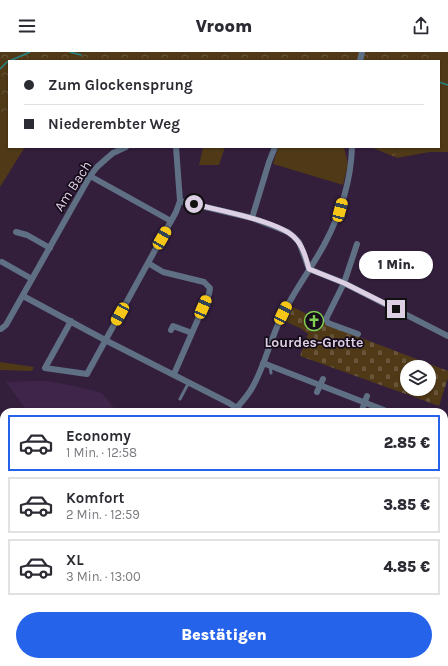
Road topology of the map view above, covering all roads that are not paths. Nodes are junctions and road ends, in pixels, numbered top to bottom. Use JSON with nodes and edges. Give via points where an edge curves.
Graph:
{"nodes":[{"id":1,"x":124,"y":148,"type":"edge"},
{"id":2,"x":176,"y":148,"type":"edge"},
{"id":3,"x":275,"y":148,"type":"edge"},
{"id":4,"x":352,"y":148,"type":"edge"},
{"id":5,"x":90,"y":176,"type":"junction"},
{"id":6,"x":180,"y":201,"type":"junction"},
{"id":7,"x":252,"y":218,"type":"junction"},
{"id":8,"x":171,"y":221,"type":"junction"},
{"id":9,"x":16,"y":232,"type":"dead end"},
{"id":10,"x":357,"y":244,"type":"dead end"},
{"id":11,"x":50,"y":248,"type":"junction"},
{"id":12,"x":2,"y":262,"type":"dead end"},
{"id":13,"x":148,"y":263,"type":"junction"},
{"id":14,"x":309,"y":269,"type":"junction"},
{"id":15,"x":32,"y":279,"type":"junction"},
{"id":16,"x":344,"y":283,"type":"junction"},
{"id":17,"x":23,"y":296,"type":"junction"},
{"id":18,"x":70,"y":321,"type":"junction"},
{"id":19,"x":173,"y":326,"type":"dead end"},
{"id":20,"x":0,"y":329,"type":"edge"},
{"id":21,"x":192,"y":333,"type":"junction"},
{"id":22,"x":358,"y":334,"type":"dead end"},
{"id":23,"x":448,"y":336,"type":"edge"},
{"id":24,"x":105,"y":340,"type":"junction"},
{"id":25,"x":263,"y":363,"type":"junction"},
{"id":26,"x":270,"y":366,"type":"junction"},
{"id":27,"x":271,"y":373,"type":"dead end"},
{"id":28,"x":174,"y":374,"type":"junction"},
{"id":29,"x":323,"y":379,"type":"dead end"},
{"id":30,"x":189,"y":382,"type":"junction"},
{"id":31,"x":319,"y":389,"type":"junction"},
{"id":32,"x":368,"y":396,"type":"dead end"},
{"id":33,"x":180,"y":399,"type":"dead end"},
{"id":34,"x":364,"y":403,"type":"junction"},
{"id":35,"x":232,"y":408,"type":"edge"},
{"id":36,"x":237,"y":408,"type":"edge"},
{"id":37,"x":363,"y":408,"type":"edge"},
{"id":38,"x":378,"y":408,"type":"edge"}],
"edges":[{"from":1,"to":5,"type":"street","name":"Am Bach","via":[[113,153]]},
{"from":2,"to":6,"type":"street"},
{"from":3,"to":7,"type":"street"},
{"from":4,"to":14,"type":"street","via":[[340,210]]},
{"from":5,"to":8,"type":"street"},
{"from":5,"to":11,"type":"street","name":"Am Bach"},
{"from":6,"to":7,"type":"street"},
{"from":6,"to":8,"type":"street"},
{"from":7,"to":14,"type":"street","via":[[293,236],[301,246]]},
{"from":8,"to":13,"type":"street"},
{"from":9,"to":11,"type":"street"},
{"from":10,"to":16,"type":"street"},
{"from":11,"to":15,"type":"street","name":"Am Bach"},
{"from":12,"to":15,"type":"street"},
{"from":13,"to":21,"type":"street","via":[[163,272],[204,282],[210,288]]},
{"from":13,"to":24,"type":"street"},
{"from":14,"to":16,"type":"street"},
{"from":14,"to":25,"type":"street","via":[[284,311]]},
{"from":15,"to":17,"type":"street","name":"Am Bach"},
{"from":16,"to":22,"type":"street","via":[[326,319],[328,323]]},
{"from":16,"to":23,"type":"street"},
{"from":17,"to":18,"type":"street"},
{"from":17,"to":20,"type":"street","name":"Am Bach","via":[[6,325]]},
{"from":18,"to":24,"type":"street"},
{"from":18,"to":24,"type":"street","via":[[44,368],[86,374]]},
{"from":19,"to":21,"type":"street"},
{"from":21,"to":28,"type":"street"},
{"from":24,"to":28,"type":"street"},
{"from":25,"to":26,"type":"street"},
{"from":25,"to":36,"type":"street","via":[[252,388]]},
{"from":26,"to":27,"type":"lane"},
{"from":26,"to":31,"type":"street"},
{"from":28,"to":30,"type":"street"},
{"from":29,"to":31,"type":"street"},
{"from":30,"to":33,"type":"lane"},
{"from":30,"to":35,"type":"street"},
{"from":31,"to":34,"type":"street"},
{"from":32,"to":34,"type":"street"},
{"from":34,"to":37,"type":"street"},
{"from":34,"to":38,"type":"street"}]}
